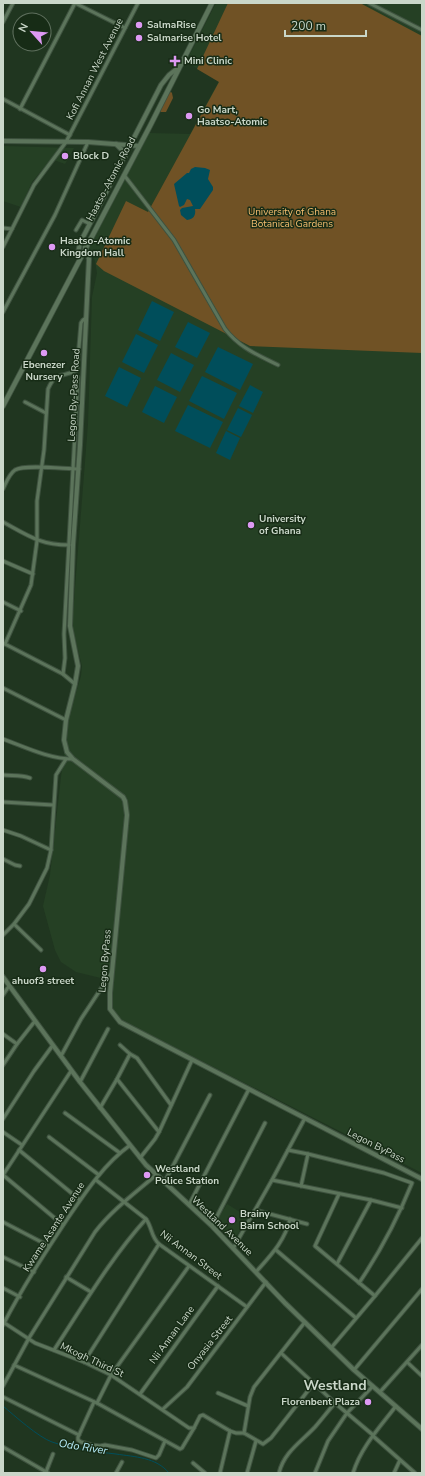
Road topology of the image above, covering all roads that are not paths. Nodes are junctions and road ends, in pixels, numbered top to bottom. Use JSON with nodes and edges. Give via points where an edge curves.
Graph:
{"nodes":[{"id":1,"x":13,"y":3,"type":"edge"},
{"id":2,"x":75,"y":3,"type":"edge"},
{"id":3,"x":138,"y":3,"type":"edge"},
{"id":4,"x":212,"y":3,"type":"edge"},
{"id":5,"x":368,"y":3,"type":"edge"},
{"id":6,"x":3,"y":22,"type":"edge"},
{"id":7,"x":125,"y":28,"type":"junction"},
{"id":8,"x":422,"y":30,"type":"edge"},
{"id":9,"x":179,"y":67,"type":"junction"},
{"id":10,"x":3,"y":99,"type":"edge"},
{"id":11,"x":20,"y":109,"type":"junction"},
{"id":12,"x":70,"y":135,"type":"junction"},
{"id":13,"x":3,"y":141,"type":"edge"},
{"id":14,"x":66,"y":142,"type":"junction"},
{"id":15,"x":88,"y":142,"type":"junction"},
{"id":16,"x":116,"y":144,"type":"junction"},
{"id":17,"x":130,"y":145,"type":"junction"},
{"id":18,"x":139,"y":146,"type":"junction"},
{"id":19,"x":125,"y":156,"type":"junction"},
{"id":20,"x":124,"y":174,"type":"junction"},
{"id":21,"x":90,"y":224,"type":"junction"},
{"id":22,"x":3,"y":228,"type":"edge"},
{"id":23,"x":12,"y":229,"type":"junction"},
{"id":24,"x":76,"y":230,"type":"dead end"},
{"id":25,"x":3,"y":246,"type":"edge"},
{"id":26,"x":85,"y":248,"type":"junction"},
{"id":27,"x":80,"y":258,"type":"junction"},
{"id":28,"x":3,"y":312,"type":"edge"},
{"id":29,"x":86,"y":318,"type":"junction"},
{"id":30,"x":278,"y":365,"type":"dead end"},
{"id":31,"x":78,"y":377,"type":"dead end"},
{"id":32,"x":25,"y":402,"type":"dead end"},
{"id":33,"x":3,"y":406,"type":"edge"},
{"id":34,"x":46,"y":413,"type":"junction"},
{"id":35,"x":42,"y":467,"type":"junction"},
{"id":36,"x":72,"y":469,"type":"junction"},
{"id":37,"x":78,"y":469,"type":"junction"},
{"id":38,"x":3,"y":489,"type":"edge"},
{"id":39,"x":3,"y":522,"type":"edge"},
{"id":40,"x":37,"y":541,"type":"junction"},
{"id":41,"x":71,"y":545,"type":"junction"},
{"id":42,"x":3,"y":561,"type":"edge"},
{"id":43,"x":33,"y":574,"type":"junction"},
{"id":44,"x":3,"y":602,"type":"edge"},
{"id":45,"x":21,"y":611,"type":"junction"},
{"id":46,"x":4,"y":644,"type":"edge"},
{"id":47,"x":63,"y":674,"type":"junction"},
{"id":48,"x":75,"y":684,"type":"junction"},
{"id":49,"x":3,"y":688,"type":"edge"},
{"id":50,"x":66,"y":720,"type":"junction"},
{"id":51,"x":3,"y":739,"type":"edge"},
{"id":52,"x":66,"y":759,"type":"junction"},
{"id":53,"x":73,"y":759,"type":"junction"},
{"id":54,"x":3,"y":775,"type":"edge"},
{"id":55,"x":30,"y":778,"type":"dead end"},
{"id":56,"x":3,"y":802,"type":"edge"},
{"id":57,"x":53,"y":805,"type":"junction"},
{"id":58,"x":3,"y":830,"type":"edge"},
{"id":59,"x":51,"y":850,"type":"junction"},
{"id":60,"x":3,"y":859,"type":"edge"},
{"id":61,"x":20,"y":866,"type":"dead end"},
{"id":62,"x":14,"y":924,"type":"junction"},
{"id":63,"x":3,"y":935,"type":"edge"},
{"id":64,"x":41,"y":950,"type":"dead end"},
{"id":65,"x":112,"y":972,"type":"junction"},
{"id":66,"x":3,"y":977,"type":"edge"},
{"id":67,"x":10,"y":986,"type":"junction"},
{"id":68,"x":3,"y":995,"type":"edge"},
{"id":69,"x":36,"y":1022,"type":"junction"},
{"id":70,"x":108,"y":1029,"type":"dead end"},
{"id":71,"x":3,"y":1034,"type":"edge"},
{"id":72,"x":17,"y":1044,"type":"junction"},
{"id":73,"x":53,"y":1045,"type":"junction"},
{"id":74,"x":120,"y":1045,"type":"dead end"},
{"id":75,"x":130,"y":1054,"type":"junction"},
{"id":76,"x":61,"y":1056,"type":"junction"},
{"id":77,"x":192,"y":1060,"type":"junction"},
{"id":78,"x":3,"y":1065,"type":"edge"},
{"id":79,"x":71,"y":1071,"type":"junction"},
{"id":80,"x":117,"y":1079,"type":"junction"},
{"id":81,"x":80,"y":1082,"type":"junction"},
{"id":82,"x":249,"y":1089,"type":"junction"},
{"id":83,"x":210,"y":1095,"type":"dead end"},
{"id":84,"x":171,"y":1105,"type":"junction"},
{"id":85,"x":100,"y":1108,"type":"junction"},
{"id":86,"x":65,"y":1113,"type":"dead end"},
{"id":87,"x":305,"y":1118,"type":"junction"},
{"id":88,"x":3,"y":1119,"type":"edge"},
{"id":89,"x":265,"y":1123,"type":"dead end"},
{"id":90,"x":3,"y":1132,"type":"edge"},
{"id":91,"x":159,"y":1132,"type":"junction"},
{"id":92,"x":49,"y":1137,"type":"dead end"},
{"id":93,"x":22,"y":1144,"type":"junction"},
{"id":94,"x":129,"y":1146,"type":"junction"},
{"id":95,"x":18,"y":1150,"type":"junction"},
{"id":96,"x":288,"y":1150,"type":"junction"},
{"id":97,"x":120,"y":1153,"type":"junction"},
{"id":98,"x":308,"y":1154,"type":"junction"},
{"id":99,"x":140,"y":1158,"type":"junction"},
{"id":100,"x":99,"y":1175,"type":"junction"},
{"id":101,"x":156,"y":1175,"type":"junction"},
{"id":102,"x":415,"y":1176,"type":"junction"},
{"id":103,"x":422,"y":1179,"type":"edge"},
{"id":104,"x":96,"y":1180,"type":"junction"},
{"id":105,"x":272,"y":1180,"type":"junction"},
{"id":106,"x":164,"y":1183,"type":"junction"},
{"id":107,"x":412,"y":1183,"type":"junction"},
{"id":108,"x":301,"y":1186,"type":"junction"},
{"id":109,"x":339,"y":1194,"type":"junction"},
{"id":110,"x":80,"y":1200,"type":"junction"},
{"id":111,"x":371,"y":1200,"type":"junction"},
{"id":112,"x":125,"y":1202,"type":"junction"},
{"id":113,"x":189,"y":1205,"type":"junction"},
{"id":114,"x":402,"y":1208,"type":"junction"},
{"id":115,"x":255,"y":1210,"type":"junction"},
{"id":116,"x":146,"y":1219,"type":"junction"},
{"id":117,"x":290,"y":1220,"type":"junction"},
{"id":118,"x":3,"y":1222,"type":"edge"},
{"id":119,"x":307,"y":1224,"type":"dead end"},
{"id":120,"x":64,"y":1225,"type":"junction"},
{"id":121,"x":212,"y":1226,"type":"junction"},
{"id":122,"x":422,"y":1238,"type":"edge"},
{"id":123,"x":159,"y":1244,"type":"junction"},
{"id":124,"x":49,"y":1246,"type":"junction"},
{"id":125,"x":234,"y":1247,"type":"junction"},
{"id":126,"x":276,"y":1250,"type":"junction"},
{"id":127,"x":3,"y":1257,"type":"edge"},
{"id":128,"x":337,"y":1264,"type":"junction"},
{"id":129,"x":189,"y":1266,"type":"junction"},
{"id":130,"x":34,"y":1272,"type":"junction"},
{"id":131,"x":256,"y":1272,"type":"junction"},
{"id":132,"x":66,"y":1278,"type":"junction"},
{"id":133,"x":266,"y":1282,"type":"junction"},
{"id":134,"x":359,"y":1283,"type":"junction"},
{"id":135,"x":218,"y":1286,"type":"junction"},
{"id":136,"x":3,"y":1288,"type":"edge"},
{"id":137,"x":422,"y":1289,"type":"edge"},
{"id":138,"x":91,"y":1292,"type":"junction"},
{"id":139,"x":20,"y":1296,"type":"junction"},
{"id":140,"x":375,"y":1296,"type":"junction"},
{"id":141,"x":248,"y":1307,"type":"junction"},
{"id":142,"x":356,"y":1318,"type":"junction"},
{"id":143,"x":305,"y":1322,"type":"junction"},
{"id":144,"x":3,"y":1323,"type":"edge"},
{"id":145,"x":29,"y":1338,"type":"junction"},
{"id":146,"x":422,"y":1345,"type":"edge"},
{"id":147,"x":331,"y":1348,"type":"junction"},
{"id":148,"x":54,"y":1350,"type":"junction"},
{"id":149,"x":281,"y":1353,"type":"junction"},
{"id":150,"x":84,"y":1362,"type":"junction"},
{"id":151,"x":407,"y":1362,"type":"junction"},
{"id":152,"x":14,"y":1365,"type":"junction"},
{"id":153,"x":354,"y":1370,"type":"junction"},
{"id":154,"x":111,"y":1375,"type":"junction"},
{"id":155,"x":422,"y":1376,"type":"edge"},
{"id":156,"x":314,"y":1384,"type":"junction"},
{"id":157,"x":3,"y":1386,"type":"edge"},
{"id":158,"x":373,"y":1386,"type":"junction"},
{"id":159,"x":380,"y":1392,"type":"junction"},
{"id":160,"x":140,"y":1394,"type":"junction"},
{"id":161,"x":218,"y":1394,"type":"dead end"},
{"id":162,"x":3,"y":1397,"type":"edge"},
{"id":163,"x":95,"y":1402,"type":"junction"},
{"id":164,"x":335,"y":1403,"type":"junction"},
{"id":165,"x":248,"y":1406,"type":"junction"},
{"id":166,"x":397,"y":1406,"type":"junction"},
{"id":167,"x":163,"y":1409,"type":"junction"},
{"id":168,"x":347,"y":1414,"type":"junction"},
{"id":169,"x":193,"y":1428,"type":"junction"},
{"id":170,"x":422,"y":1429,"type":"edge"},
{"id":171,"x":230,"y":1431,"type":"junction"},
{"id":172,"x":244,"y":1433,"type":"junction"},
{"id":173,"x":79,"y":1435,"type":"junction"},
{"id":174,"x":373,"y":1436,"type":"junction"},
{"id":175,"x":165,"y":1441,"type":"junction"},
{"id":176,"x":256,"y":1441,"type":"junction"},
{"id":177,"x":3,"y":1447,"type":"edge"},
{"id":178,"x":53,"y":1454,"type":"dead end"},
{"id":179,"x":400,"y":1460,"type":"junction"},
{"id":180,"x":122,"y":1462,"type":"dead end"},
{"id":181,"x":193,"y":1463,"type":"dead end"},
{"id":182,"x":47,"y":1472,"type":"edge"},
{"id":183,"x":116,"y":1473,"type":"edge"},
{"id":184,"x":205,"y":1473,"type":"edge"},
{"id":185,"x":220,"y":1473,"type":"edge"},
{"id":186,"x":247,"y":1473,"type":"edge"},
{"id":187,"x":279,"y":1473,"type":"edge"},
{"id":188,"x":315,"y":1473,"type":"edge"},
{"id":189,"x":353,"y":1473,"type":"edge"},
{"id":190,"x":394,"y":1473,"type":"edge"},
{"id":191,"x":415,"y":1473,"type":"edge"}],
"edges":[{"from":1,"to":6,"type":"street"},
{"from":2,"to":7,"type":"street"},
{"from":2,"to":11,"type":"street"},
{"from":3,"to":7,"type":"street","name":"Kofi Annan West Avenue"},
{"from":4,"to":9,"type":"main road","name":"Haatso-Atomic Road"},
{"from":5,"to":8,"type":"street"},
{"from":7,"to":12,"type":"street","name":"Kofi Annan West Avenue"},
{"from":9,"to":17,"type":"street","via":[[161,85]]},
{"from":9,"to":18,"type":"main road","name":"Haatso-Atomic Road"},
{"from":10,"to":11,"type":"street"},
{"from":11,"to":12,"type":"street"},
{"from":12,"to":14,"type":"street","name":"Kofi Annan West Avenue"},
{"from":13,"to":14,"type":"street"},
{"from":14,"to":15,"type":"street"},
{"from":14,"to":23,"type":"street","name":"Kofi Annan West Avenue","via":[[34,185]]},
{"from":15,"to":16,"type":"street"},
{"from":15,"to":28,"type":"street","via":[[55,215]]},
{"from":16,"to":17,"type":"street"},
{"from":16,"to":19,"type":"street"},
{"from":17,"to":18,"type":"street"},
{"from":17,"to":19,"type":"street"},
{"from":18,"to":20,"type":"main road","name":"Haatso-Atomic Road"},
{"from":19,"to":21,"type":"street"},
{"from":20,"to":26,"type":"main road","name":"Haatso-Atomic Road"},
{"from":20,"to":30,"type":"street","via":[[174,240],[233,340]]},
{"from":21,"to":24,"type":"street","via":[[82,220]]},
{"from":21,"to":27,"type":"street","via":[[79,247]]},
{"from":22,"to":23,"type":"street"},
{"from":23,"to":25,"type":"street","name":"Kofi Annan West Avenue"},
{"from":26,"to":27,"type":"main road","name":"Haatso-Atomic Road"},
{"from":26,"to":29,"type":"street","name":"Legon By-Pass Road","via":[[89,259]]},
{"from":27,"to":33,"type":"main road","name":"Haatso-Atomic Road"},
{"from":29,"to":34,"type":"street","via":[[81,323],[78,368],[74,372],[56,376],[52,381],[48,389]]},
{"from":29,"to":37,"type":"street","name":"Legon By-Pass Road"},
{"from":31,"to":36,"type":"street"},
{"from":32,"to":34,"type":"street"},
{"from":34,"to":35,"type":"street"},
{"from":35,"to":36,"type":"street"},
{"from":35,"to":38,"type":"street","via":[[14,470]]},
{"from":35,"to":40,"type":"street","via":[[37,501]]},
{"from":36,"to":37,"type":"street"},
{"from":36,"to":41,"type":"street"},
{"from":37,"to":41,"type":"street","name":"Legon By-Pass Road"},
{"from":39,"to":40,"type":"street"},
{"from":40,"to":41,"type":"street"},
{"from":40,"to":43,"type":"street"},
{"from":41,"to":47,"type":"street"},
{"from":41,"to":48,"type":"street","name":"Legon By-Pass Road","via":[[70,626],[78,666]]},
{"from":42,"to":43,"type":"street"},
{"from":43,"to":45,"type":"street","via":[[30,590]]},
{"from":44,"to":45,"type":"street"},
{"from":45,"to":46,"type":"street"},
{"from":46,"to":47,"type":"street"},
{"from":47,"to":48,"type":"street"},
{"from":48,"to":50,"type":"street","name":"Legon ByPass"},
{"from":49,"to":50,"type":"street"},
{"from":50,"to":53,"type":"street","name":"Legon ByPass","via":[[64,740],[67,752]]},
{"from":51,"to":52,"type":"street","via":[[46,755]]},
{"from":52,"to":53,"type":"street"},
{"from":52,"to":57,"type":"street","via":[[56,775]]},
{"from":53,"to":65,"type":"street","name":"Legon ByPass","via":[[120,794],[125,801],[127,815]]},
{"from":54,"to":55,"type":"street"},
{"from":56,"to":57,"type":"street"},
{"from":57,"to":59,"type":"street"},
{"from":58,"to":59,"type":"street"},
{"from":59,"to":62,"type":"street","via":[[47,868],[29,904]]},
{"from":60,"to":61,"type":"street"},
{"from":62,"to":63,"type":"street"},
{"from":62,"to":64,"type":"street"},
{"from":65,"to":76,"type":"street","via":[[81,1019]]},
{"from":65,"to":77,"type":"street","name":"Legon ByPass","via":[[110,1009],[120,1022]]},
{"from":66,"to":67,"type":"street","name":"Westland Avenue"},
{"from":67,"to":68,"type":"street"},
{"from":67,"to":69,"type":"street","name":"Westland Avenue"},
{"from":69,"to":72,"type":"street"},
{"from":69,"to":73,"type":"street","name":"Westland Avenue"},
{"from":70,"to":81,"type":"street"},
{"from":71,"to":72,"type":"street"},
{"from":72,"to":78,"type":"street"},
{"from":73,"to":76,"type":"street","name":"Westland Avenue"},
{"from":73,"to":88,"type":"street"},
{"from":74,"to":75,"type":"street"},
{"from":75,"to":80,"type":"street"},
{"from":75,"to":84,"type":"street","via":[[137,1058]]},
{"from":76,"to":79,"type":"street","name":"Westland Avenue"},
{"from":77,"to":82,"type":"street","name":"Legon ByPass"},
{"from":77,"to":84,"type":"street"},
{"from":79,"to":81,"type":"street","name":"Westland Avenue"},
{"from":79,"to":93,"type":"street"},
{"from":80,"to":85,"type":"street"},
{"from":80,"to":91,"type":"street"},
{"from":81,"to":85,"type":"street","name":"Westland Avenue"},
{"from":82,"to":87,"type":"street","name":"Legon ByPass"},
{"from":82,"to":113,"type":"street"},
{"from":83,"to":106,"type":"street"},
{"from":84,"to":91,"type":"street"},
{"from":85,"to":94,"type":"street","name":"Westland Avenue"},
{"from":86,"to":97,"type":"street"},
{"from":87,"to":96,"type":"street"},
{"from":87,"to":102,"type":"street","name":"Legon ByPass"},
{"from":89,"to":121,"type":"street"},
{"from":90,"to":93,"type":"street"},
{"from":91,"to":99,"type":"street"},
{"from":92,"to":100,"type":"street"},
{"from":93,"to":95,"type":"street"},
{"from":94,"to":97,"type":"street","name":"Kwame Asante Avenue"},
{"from":94,"to":99,"type":"street","name":"Westland Avenue"},
{"from":95,"to":110,"type":"street"},
{"from":95,"to":120,"type":"street","via":[[3,1173],[4,1177]]},
{"from":96,"to":98,"type":"street"},
{"from":96,"to":105,"type":"street"},
{"from":97,"to":100,"type":"street","name":"Kwame Asante Avenue"},
{"from":98,"to":107,"type":"street"},
{"from":98,"to":108,"type":"street"},
{"from":99,"to":101,"type":"street","name":"Westland Avenue"},
{"from":100,"to":104,"type":"street","name":"Kwame Asante Avenue"},
{"from":101,"to":106,"type":"street","name":"Westland Avenue"},
{"from":101,"to":112,"type":"street"},
{"from":102,"to":103,"type":"street","name":"Legon ByPass"},
{"from":102,"to":107,"type":"street"},
{"from":104,"to":110,"type":"street","name":"Kwame Asante Avenue"},
{"from":104,"to":112,"type":"street","name":"Nii Annan Street"},
{"from":105,"to":108,"type":"street"},
{"from":105,"to":115,"type":"street"},
{"from":106,"to":113,"type":"street","name":"Westland Avenue"},
{"from":107,"to":114,"type":"street"},
{"from":108,"to":109,"type":"street"},
{"from":109,"to":111,"type":"street"},
{"from":109,"to":128,"type":"street","via":[[314,1246]]},
{"from":110,"to":120,"type":"street","name":"Kwame Asante Avenue"},
{"from":111,"to":114,"type":"street"},
{"from":111,"to":128,"type":"street"},
{"from":112,"to":116,"type":"street","name":"Nii Annan Street"},
{"from":112,"to":132,"type":"street","via":[[95,1232]]},
{"from":113,"to":121,"type":"street","name":"Westland Avenue"},
{"from":114,"to":134,"type":"street","via":[[379,1253]]},
{"from":115,"to":117,"type":"street"},
{"from":115,"to":125,"type":"street"},
{"from":116,"to":123,"type":"street","name":"Nii Annan Street","via":[[153,1237]]},
{"from":116,"to":138,"type":"street","via":[[129,1238]]},
{"from":117,"to":119,"type":"street"},
{"from":117,"to":126,"type":"street"},
{"from":118,"to":124,"type":"street"},
{"from":120,"to":124,"type":"street","name":"Kwame Asante Avenue"},
{"from":121,"to":125,"type":"street","name":"Westland Avenue"},
{"from":122,"to":140,"type":"street"},
{"from":123,"to":129,"type":"street","name":"Nii Annan Street"},
{"from":123,"to":150,"type":"street"},
{"from":124,"to":130,"type":"street","name":"Kwame Asante Avenue"},
{"from":125,"to":131,"type":"street","name":"Westland Avenue"},
{"from":126,"to":131,"type":"street"},
{"from":126,"to":142,"type":"street"},
{"from":127,"to":130,"type":"street"},
{"from":128,"to":134,"type":"street"},
{"from":129,"to":135,"type":"street","name":"Nii Annan Street"},
{"from":129,"to":154,"type":"street"},
{"from":130,"to":139,"type":"street","name":"Kwame Asante Avenue"},
{"from":131,"to":133,"type":"street","name":"Westland Avenue"},
{"from":132,"to":138,"type":"street"},
{"from":132,"to":145,"type":"street"},
{"from":133,"to":141,"type":"street","name":"Onyasia Street"},
{"from":133,"to":143,"type":"street","name":"Westland Avenue"},
{"from":134,"to":140,"type":"street"},
{"from":135,"to":141,"type":"street","name":"Nii Annan Street"},
{"from":135,"to":160,"type":"street","name":"Nii Annan Lane"},
{"from":136,"to":139,"type":"street"},
{"from":137,"to":153,"type":"street"},
{"from":138,"to":148,"type":"street"},
{"from":139,"to":144,"type":"street","name":"Kwame Asante Avenue"},
{"from":140,"to":142,"type":"street"},
{"from":141,"to":167,"type":"street","name":"Onyasia Street","via":[[187,1387]]},
{"from":142,"to":147,"type":"street"},
{"from":143,"to":147,"type":"street","name":"Westland Avenue"},
{"from":143,"to":149,"type":"street"},
{"from":144,"to":145,"type":"street","name":"Mkogh Third St"},
{"from":145,"to":148,"type":"street","name":"Mkogh Third St"},
{"from":145,"to":152,"type":"street"},
{"from":146,"to":151,"type":"street"},
{"from":147,"to":153,"type":"street","name":"Westland Avenue"},
{"from":148,"to":150,"type":"street","name":"Mkogh Third St"},
{"from":149,"to":156,"type":"street"},
{"from":149,"to":165,"type":"street","via":[[258,1381]]},
{"from":150,"to":154,"type":"street","name":"Mkogh Third St"},
{"from":151,"to":155,"type":"street"},
{"from":151,"to":159,"type":"street"},
{"from":152,"to":157,"type":"street"},
{"from":152,"to":163,"type":"street"},
{"from":153,"to":158,"type":"street","name":"Westland Avenue"},
{"from":154,"to":160,"type":"street","name":"Mkogh Third St"},
{"from":154,"to":163,"type":"street"},
{"from":156,"to":164,"type":"street"},
{"from":156,"to":176,"type":"street","via":[[264,1445]]},
{"from":158,"to":159,"type":"street","name":"Westland Avenue"},
{"from":158,"to":168,"type":"street"},
{"from":159,"to":166,"type":"street","name":"Westland Avenue"},
{"from":160,"to":167,"type":"street","name":"Mkogh Third St"},
{"from":161,"to":165,"type":"street"},
{"from":162,"to":173,"type":"street"},
{"from":163,"to":173,"type":"street"},
{"from":163,"to":175,"type":"street"},
{"from":164,"to":168,"type":"street"},
{"from":164,"to":187,"type":"street","via":[[287,1455]]},
{"from":165,"to":172,"type":"street"},
{"from":166,"to":170,"type":"street","name":"Westland Avenue"},
{"from":166,"to":174,"type":"street"},
{"from":167,"to":169,"type":"street","name":"Mkogh Third St"},
{"from":168,"to":174,"type":"street"},
{"from":168,"to":188,"type":"street","via":[[328,1441]]},
{"from":169,"to":171,"type":"street","via":[[201,1414]]},
{"from":169,"to":175,"type":"street","via":[[182,1449]]},
{"from":171,"to":172,"type":"street"},
{"from":171,"to":185,"type":"street"},
{"from":172,"to":176,"type":"street"},
{"from":173,"to":175,"type":"street","via":[[78,1440],[81,1442],[132,1450],[156,1458]]},
{"from":174,"to":179,"type":"street"},
{"from":174,"to":189,"type":"street","via":[[359,1457]]},
{"from":176,"to":186,"type":"street"},
{"from":177,"to":182,"type":"street"},
{"from":178,"to":182,"type":"street"},
{"from":179,"to":190,"type":"street"},
{"from":179,"to":191,"type":"street"},
{"from":180,"to":183,"type":"street"},
{"from":181,"to":184,"type":"street"}]}
